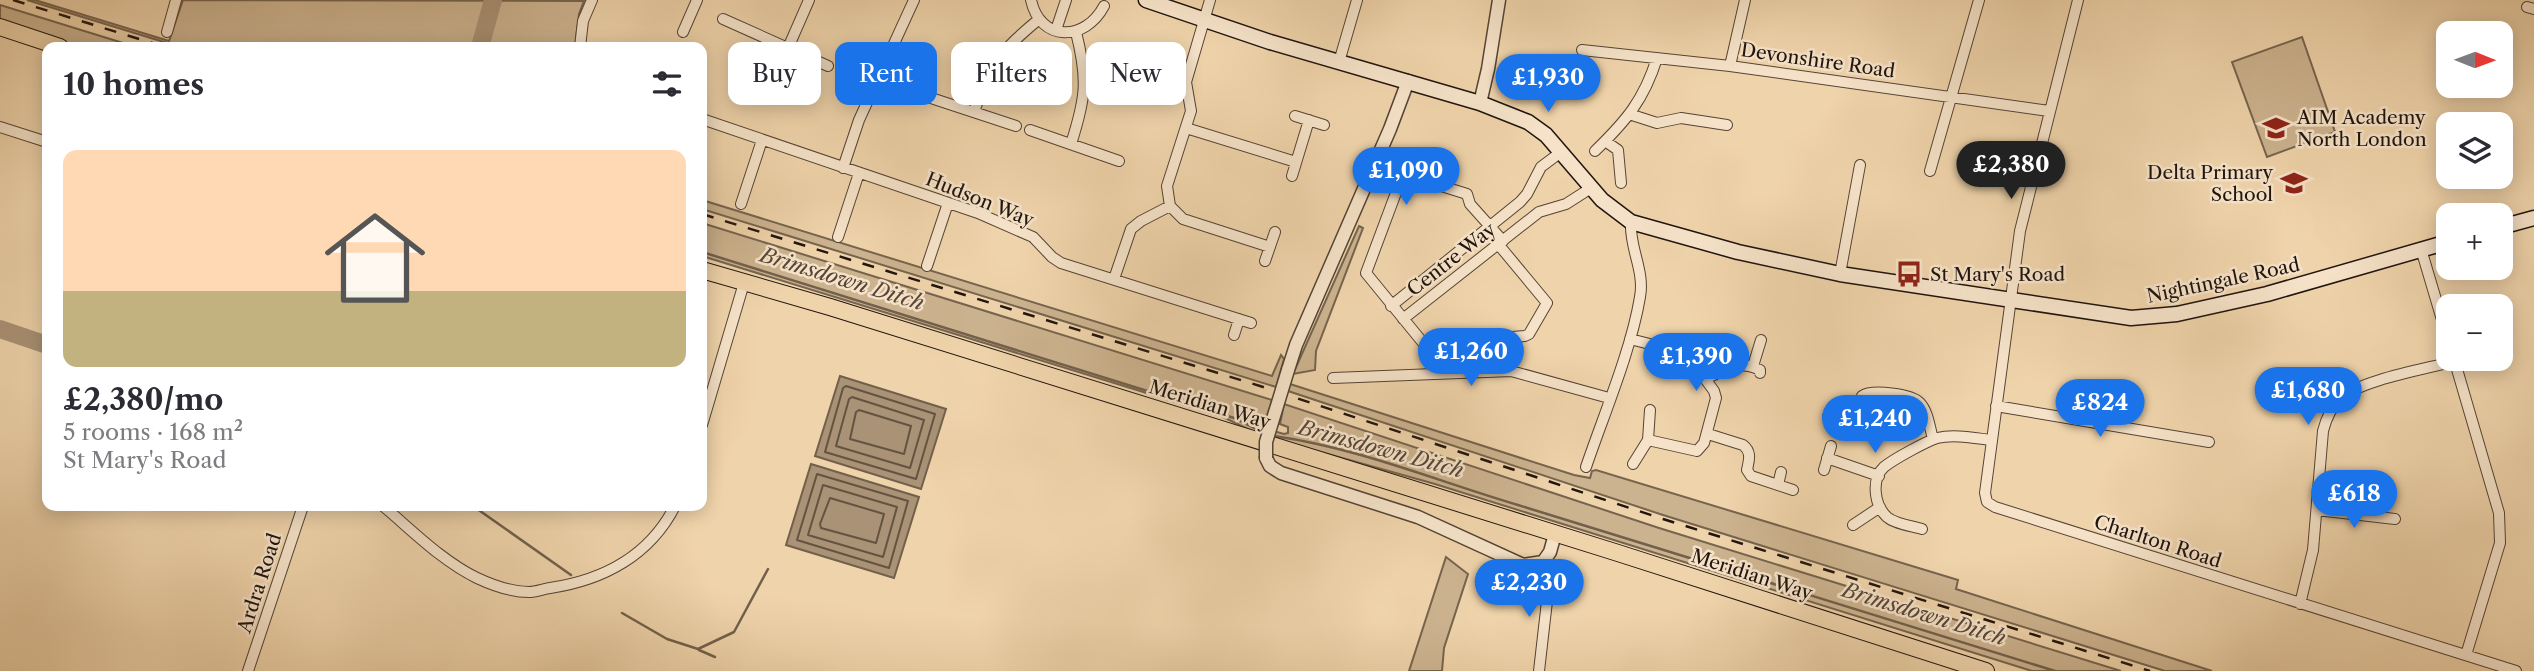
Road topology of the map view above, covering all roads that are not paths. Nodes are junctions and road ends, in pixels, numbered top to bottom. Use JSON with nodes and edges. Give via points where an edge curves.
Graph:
{"nodes":[{"id":1,"x":176,"y":0,"type":"edge"},
{"id":2,"x":592,"y":0,"type":"edge"},
{"id":3,"x":697,"y":0,"type":"edge"},
{"id":4,"x":809,"y":0,"type":"edge"},
{"id":5,"x":914,"y":0,"type":"edge"},
{"id":6,"x":1031,"y":0,"type":"edge"},
{"id":7,"x":1066,"y":0,"type":"edge"},
{"id":8,"x":1146,"y":0,"type":"edge"},
{"id":9,"x":1210,"y":0,"type":"edge"},
{"id":10,"x":1357,"y":0,"type":"edge"},
{"id":11,"x":1499,"y":0,"type":"edge"},
{"id":12,"x":1745,"y":0,"type":"edge"},
{"id":13,"x":1979,"y":0,"type":"edge"},
{"id":14,"x":2078,"y":0,"type":"edge"},
{"id":15,"x":1104,"y":6,"type":"dead end"},
{"id":16,"x":723,"y":19,"type":"dead end"},
{"id":17,"x":1205,"y":19,"type":"junction"},
{"id":18,"x":1038,"y":20,"type":"junction"},
{"id":19,"x":0,"y":27,"type":"edge"},
{"id":20,"x":1056,"y":30,"type":"junction"},
{"id":21,"x":167,"y":32,"type":"dead end"},
{"id":22,"x":1076,"y":32,"type":"junction"},
{"id":23,"x":683,"y":33,"type":"dead end"},
{"id":24,"x":45,"y":42,"type":"edge"},
{"id":25,"x":581,"y":42,"type":"edge"},
{"id":26,"x":775,"y":42,"type":"edge"},
{"id":27,"x":791,"y":42,"type":"edge"},
{"id":28,"x":1582,"y":50,"type":"dead end"},
{"id":29,"x":1657,"y":58,"type":"junction"},
{"id":30,"x":1339,"y":62,"type":"junction"},
{"id":31,"x":821,"y":63,"type":"edge"},
{"id":32,"x":828,"y":66,"type":"dead end"},
{"id":33,"x":1730,"y":66,"type":"junction"},
{"id":34,"x":1408,"y":81,"type":"junction"},
{"id":35,"x":1951,"y":97,"type":"junction"},
{"id":36,"x":937,"y":100,"type":"edge"},
{"id":37,"x":1480,"y":103,"type":"junction"},
{"id":38,"x":2049,"y":111,"type":"junction"},
{"id":39,"x":974,"y":112,"type":"junction"},
{"id":40,"x":1629,"y":114,"type":"junction"},
{"id":41,"x":1295,"y":116,"type":"dead end"},
{"id":42,"x":1309,"y":120,"type":"junction"},
{"id":43,"x":707,"y":121,"type":"edge"},
{"id":44,"x":1324,"y":125,"type":"dead end"},
{"id":45,"x":1727,"y":125,"type":"dead end"},
{"id":46,"x":1016,"y":126,"type":"dead end"},
{"id":47,"x":0,"y":127,"type":"edge"},
{"id":48,"x":1186,"y":128,"type":"junction"},
{"id":49,"x":1030,"y":130,"type":"dead end"},
{"id":50,"x":42,"y":140,"type":"edge"},
{"id":51,"x":762,"y":140,"type":"junction"},
{"id":52,"x":1605,"y":141,"type":"junction"},
{"id":53,"x":1071,"y":145,"type":"junction"},
{"id":54,"x":1595,"y":151,"type":"dead end"},
{"id":55,"x":1561,"y":152,"type":"junction"},
{"id":56,"x":1119,"y":160,"type":"dead end"},
{"id":57,"x":1296,"y":162,"type":"junction"},
{"id":58,"x":1860,"y":165,"type":"dead end"},
{"id":59,"x":844,"y":167,"type":"junction"},
{"id":60,"x":1930,"y":171,"type":"dead end"},
{"id":61,"x":859,"y":173,"type":"junction"},
{"id":62,"x":1292,"y":176,"type":"dead end"},
{"id":63,"x":1621,"y":183,"type":"dead end"},
{"id":64,"x":1591,"y":188,"type":"junction"},
{"id":65,"x":948,"y":203,"type":"junction"},
{"id":66,"x":741,"y":204,"type":"dead end"},
{"id":67,"x":1170,"y":206,"type":"junction"},
{"id":68,"x":2534,"y":218,"type":"edge"},
{"id":69,"x":1631,"y":222,"type":"junction"},
{"id":70,"x":2513,"y":224,"type":"edge"},
{"id":71,"x":1489,"y":225,"type":"junction"},
{"id":72,"x":1275,"y":232,"type":"dead end"},
{"id":73,"x":838,"y":237,"type":"dead end"},
{"id":74,"x":1500,"y":243,"type":"junction"},
{"id":75,"x":2436,"y":245,"type":"edge"},
{"id":76,"x":1270,"y":247,"type":"junction"},
{"id":77,"x":2421,"y":249,"type":"junction"},
{"id":78,"x":1265,"y":261,"type":"dead end"},
{"id":79,"x":927,"y":266,"type":"dead end"},
{"id":80,"x":707,"y":272,"type":"edge"},
{"id":81,"x":1840,"y":274,"type":"junction"},
{"id":82,"x":1114,"y":279,"type":"junction"},
{"id":83,"x":744,"y":283,"type":"junction"},
{"id":84,"x":2010,"y":298,"type":"junction"},
{"id":85,"x":2436,"y":300,"type":"edge"},
{"id":86,"x":1391,"y":306,"type":"junction"},
{"id":87,"x":1239,"y":319,"type":"junction"},
{"id":88,"x":1403,"y":319,"type":"junction"},
{"id":89,"x":1251,"y":323,"type":"dead end"},
{"id":90,"x":1234,"y":335,"type":"dead end"},
{"id":91,"x":1630,"y":339,"type":"junction"},
{"id":92,"x":1761,"y":340,"type":"dead end"},
{"id":93,"x":2436,"y":365,"type":"edge"},
{"id":94,"x":2457,"y":371,"type":"edge"},
{"id":95,"x":1333,"y":378,"type":"dead end"},
{"id":96,"x":1706,"y":379,"type":"junction"},
{"id":97,"x":1609,"y":398,"type":"junction"},
{"id":98,"x":1996,"y":406,"type":"junction"},
{"id":99,"x":707,"y":408,"type":"edge"},
{"id":100,"x":1650,"y":410,"type":"dead end"},
{"id":101,"x":1828,"y":416,"type":"dead end"},
{"id":102,"x":1708,"y":434,"type":"junction"},
{"id":103,"x":1934,"y":439,"type":"junction"},
{"id":104,"x":1648,"y":440,"type":"junction"},
{"id":105,"x":1991,"y":440,"type":"junction"},
{"id":106,"x":2209,"y":442,"type":"dead end"},
{"id":107,"x":1831,"y":446,"type":"dead end"},
{"id":108,"x":1827,"y":458,"type":"junction"},
{"id":109,"x":1633,"y":464,"type":"dead end"},
{"id":110,"x":1587,"y":467,"type":"dead end"},
{"id":111,"x":1824,"y":470,"type":"dead end"},
{"id":112,"x":1781,"y":472,"type":"dead end"},
{"id":113,"x":1879,"y":476,"type":"junction"},
{"id":114,"x":1778,"y":485,"type":"junction"},
{"id":115,"x":1793,"y":490,"type":"dead end"},
{"id":116,"x":1880,"y":507,"type":"junction"},
{"id":117,"x":2317,"y":510,"type":"junction"},
{"id":118,"x":301,"y":511,"type":"edge"},
{"id":119,"x":389,"y":511,"type":"edge"},
{"id":120,"x":672,"y":511,"type":"edge"},
{"id":121,"x":2395,"y":519,"type":"dead end"},
{"id":122,"x":1853,"y":525,"type":"dead end"},
{"id":123,"x":1922,"y":529,"type":"dead end"},
{"id":124,"x":1555,"y":534,"type":"junction"},
{"id":125,"x":1543,"y":562,"type":"junction"},
{"id":126,"x":2300,"y":604,"type":"junction"},
{"id":127,"x":2466,"y":655,"type":"junction"},
{"id":128,"x":248,"y":671,"type":"edge"},
{"id":129,"x":1539,"y":671,"type":"edge"},
{"id":130,"x":1986,"y":671,"type":"edge"},
{"id":131,"x":2516,"y":671,"type":"edge"}],
"edges":[{"from":1,"to":21,"type":"street"},
{"from":2,"to":25,"type":"street"},
{"from":3,"to":23,"type":"street"},
{"from":4,"to":27,"type":"street"},
{"from":5,"to":59,"type":"street","via":[[859,120]]},
{"from":6,"to":18,"type":"street"},
{"from":7,"to":20,"type":"street"},
{"from":8,"to":17,"type":"main road"},
{"from":9,"to":17,"type":"street"},
{"from":10,"to":30,"type":"street"},
{"from":11,"to":37,"type":"street"},
{"from":12,"to":33,"type":"street"},
{"from":13,"to":35,"type":"street"},
{"from":14,"to":38,"type":"street"},
{"from":15,"to":22,"type":"street","via":[[1095,21]]},
{"from":16,"to":26,"type":"street"},
{"from":17,"to":30,"type":"main road"},
{"from":17,"to":48,"type":"street","via":[[1186,82],[1191,111]]},
{"from":18,"to":20,"type":"street"},
{"from":18,"to":39,"type":"street","via":[[1008,44],[994,63]]},
{"from":19,"to":24,"type":"main road"},
{"from":20,"to":22,"type":"street"},
{"from":22,"to":53,"type":"street","via":[[1086,86]]},
{"from":28,"to":29,"type":"street","name":"Devonshire Road"},
{"from":29,"to":33,"type":"street","name":"Devonshire Road"},
{"from":29,"to":40,"type":"street","via":[[1648,85]]},
{"from":30,"to":34,"type":"main road"},
{"from":31,"to":32,"type":"street"},
{"from":33,"to":35,"type":"street","name":"Devonshire Road"},
{"from":34,"to":37,"type":"main road"},
{"from":34,"to":125,"type":"street","bridge":true,"via":[[1296,345],[1266,442],[1266,458],[1281,473],[1418,517],[1523,565]]},
{"from":35,"to":38,"type":"street","name":"Devonshire Road"},
{"from":35,"to":60,"type":"street"},
{"from":36,"to":39,"type":"street"},
{"from":37,"to":55,"type":"main road","via":[[1528,122]]},
{"from":38,"to":84,"type":"street","via":[[2020,231]]},
{"from":39,"to":46,"type":"street"},
{"from":40,"to":45,"type":"street","via":[[1657,123],[1681,118]]},
{"from":40,"to":52,"type":"street"},
{"from":41,"to":42,"type":"street"},
{"from":42,"to":44,"type":"street"},
{"from":42,"to":57,"type":"street"},
{"from":43,"to":51,"type":"street","name":"Hudson Way"},
{"from":47,"to":50,"type":"street"},
{"from":48,"to":57,"type":"street"},
{"from":48,"to":67,"type":"street","via":[[1167,186]]},
{"from":49,"to":53,"type":"street"},
{"from":51,"to":59,"type":"street","name":"Hudson Way"},
{"from":51,"to":66,"type":"street"},
{"from":52,"to":54,"type":"street"},
{"from":52,"to":63,"type":"street","via":[[1618,150]]},
{"from":53,"to":56,"type":"street"},
{"from":55,"to":64,"type":"main road"},
{"from":55,"to":71,"type":"street","name":"Centre Way","via":[[1541,167],[1520,202]]},
{"from":57,"to":62,"type":"street"},
{"from":58,"to":81,"type":"street"},
{"from":59,"to":61,"type":"street","name":"Hudson Way"},
{"from":61,"to":65,"type":"street","name":"Hudson Way"},
{"from":61,"to":73,"type":"street"},
{"from":64,"to":69,"type":"main road"},
{"from":64,"to":74,"type":"street","name":"Centre Way","via":[[1566,204],[1539,212]]},
{"from":65,"to":79,"type":"street"},
{"from":65,"to":82,"type":"street","name":"Hudson Way","via":[[1033,237],[1056,260]]},
{"from":67,"to":76,"type":"street","via":[[1183,219]]},
{"from":67,"to":82,"type":"street","via":[[1131,229]]},
{"from":68,"to":70,"type":"main road"},
{"from":69,"to":81,"type":"main road","name":"Nightingale Road"},
{"from":69,"to":91,"type":"street","via":[[1641,286]]},
{"from":71,"to":74,"type":"street"},
{"from":71,"to":86,"type":"street","name":"Centre Way"},
{"from":71,"to":86,"type":"street","via":[[1467,194],[1403,174],[1366,273]]},
{"from":72,"to":76,"type":"street"},
{"from":74,"to":88,"type":"street","name":"Centre Way"},
{"from":74,"to":88,"type":"street","via":[[1547,303],[1529,334],[1424,344]]},
{"from":75,"to":77,"type":"main road","name":"Nightingale Road"},
{"from":76,"to":78,"type":"street"},
{"from":77,"to":84,"type":"main road","name":"Nightingale Road","via":[[2286,289],[2160,317],[2131,318]]},
{"from":77,"to":85,"type":"street"},
{"from":80,"to":83,"type":"main road","name":"Meridian Way"},
{"from":81,"to":84,"type":"main road","name":"Nightingale Road"},
{"from":82,"to":87,"type":"street","name":"Hudson Way"},
{"from":83,"to":99,"type":"street"},
{"from":83,"to":124,"type":"main road","name":"Meridian Way"},
{"from":84,"to":98,"type":"street","name":"Charlton Road"},
{"from":86,"to":88,"type":"street","name":"Centre Way"},
{"from":87,"to":89,"type":"street","name":"Hudson Way"},
{"from":87,"to":90,"type":"street"},
{"from":91,"to":96,"type":"street","via":[[1681,352]]},
{"from":91,"to":97,"type":"street"},
{"from":92,"to":96,"type":"street","via":[[1756,370],[1737,365]]},
{"from":93,"to":117,"type":"street","via":[[2367,385],[2340,398],[2323,431]]},
{"from":94,"to":127,"type":"street","via":[[2501,530]]},
{"from":95,"to":97,"type":"street","via":[[1511,371]]},
{"from":96,"to":102,"type":"street","via":[[1716,398]]},
{"from":97,"to":110,"type":"street"},
{"from":98,"to":105,"type":"street","name":"Charlton Road"},
{"from":98,"to":106,"type":"street"},
{"from":100,"to":104,"type":"street"},
{"from":101,"to":103,"type":"street","via":[[1852,421],[1862,396],[1872,391],[1911,397],[1924,408]]},
{"from":102,"to":104,"type":"street","via":[[1697,450]]},
{"from":102,"to":114,"type":"street","via":[[1743,444],[1749,452],[1748,473]]},
{"from":103,"to":105,"type":"street"},
{"from":103,"to":113,"type":"street","via":[[1884,467]]},
{"from":104,"to":109,"type":"street"},
{"from":105,"to":126,"type":"street","name":"Charlton Road","via":[[1985,494],[1995,507]]},
{"from":107,"to":108,"type":"street"},
{"from":108,"to":111,"type":"street"},
{"from":108,"to":113,"type":"street"},
{"from":112,"to":114,"type":"street"},
{"from":113,"to":116,"type":"street","via":[[1876,496]]},
{"from":114,"to":115,"type":"street"},
{"from":116,"to":122,"type":"street"},
{"from":116,"to":123,"type":"street","via":[[1890,519]]},
{"from":117,"to":121,"type":"street"},
{"from":117,"to":126,"type":"street"},
{"from":118,"to":128,"type":"street","name":"Ardra Road"},
{"from":119,"to":120,"type":"street","via":[[476,577],[529,592],[595,578],[619,566],[642,551]]},
{"from":124,"to":125,"type":"street"},
{"from":124,"to":130,"type":"main road","name":"Meridian Way"},
{"from":125,"to":129,"type":"street","via":[[1550,575]]},
{"from":126,"to":127,"type":"street","name":"Charlton Road"},
{"from":127,"to":131,"type":"street","name":"Charlton Road"}]}
